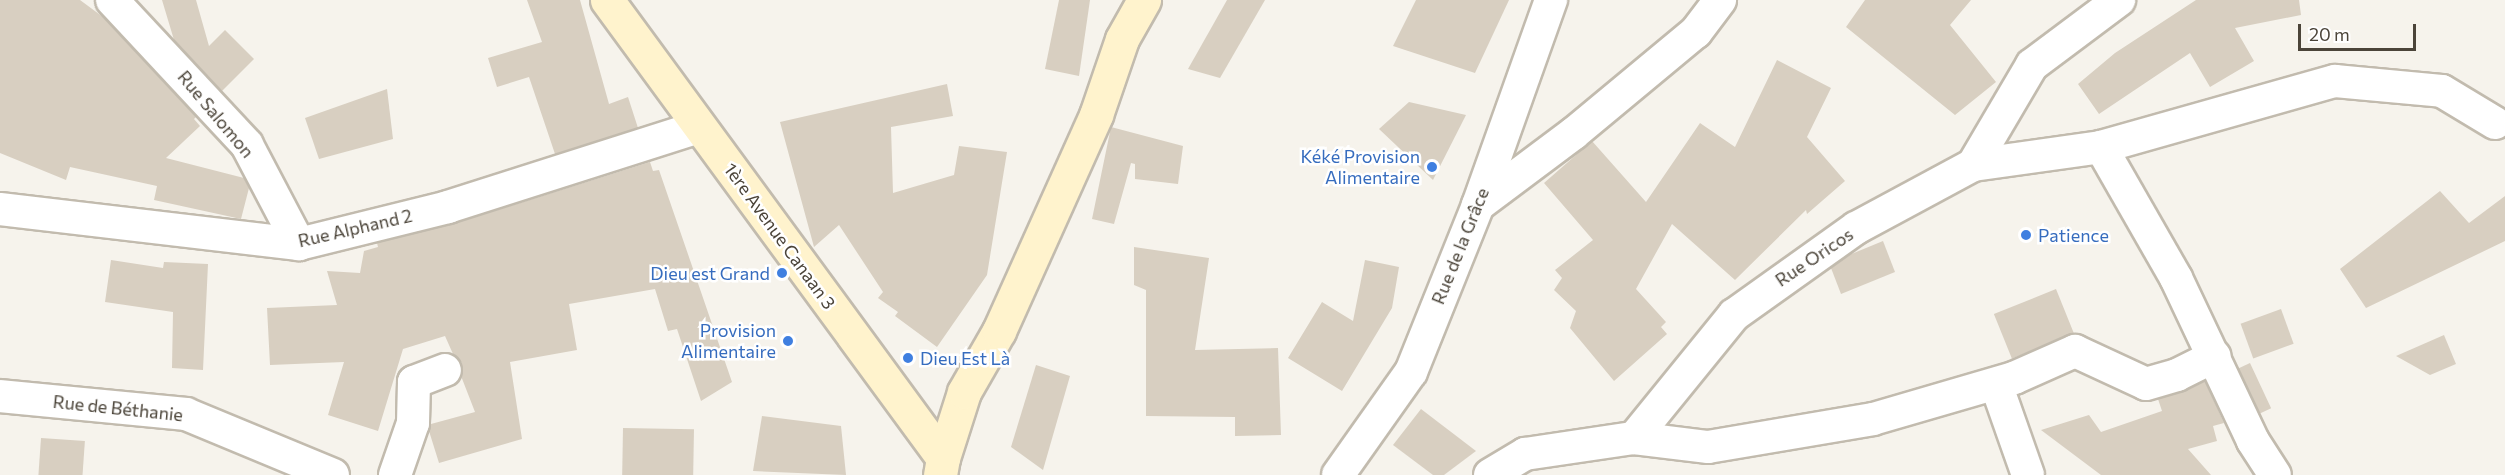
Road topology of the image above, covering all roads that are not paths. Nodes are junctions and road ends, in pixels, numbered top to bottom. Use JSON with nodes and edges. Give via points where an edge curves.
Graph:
{"nodes":[{"id":1,"x":112,"y":0,"type":"edge"},
{"id":2,"x":607,"y":0,"type":"edge"},
{"id":3,"x":1144,"y":0,"type":"edge"},
{"id":4,"x":1551,"y":0,"type":"edge"},
{"id":5,"x":1720,"y":0,"type":"edge"},
{"id":6,"x":2119,"y":0,"type":"edge"},
{"id":7,"x":2495,"y":123,"type":"dead end"},
{"id":8,"x":699,"y":128,"type":"junction"},
{"id":9,"x":2101,"y":147,"type":"junction"},
{"id":10,"x":1973,"y":165,"type":"junction"},
{"id":11,"x":1478,"y":205,"type":"junction"},
{"id":12,"x":0,"y":209,"type":"edge"},
{"id":13,"x":298,"y":244,"type":"junction"},
{"id":14,"x":2215,"y":356,"type":"junction"},
{"id":15,"x":445,"y":370,"type":"dead end"},
{"id":16,"x":1996,"y":384,"type":"junction"},
{"id":17,"x":0,"y":396,"type":"edge"},
{"id":18,"x":1634,"y":438,"type":"junction"},
{"id":19,"x":941,"y":466,"type":"edge"},
{"id":20,"x":333,"y":475,"type":"edge"},
{"id":21,"x":395,"y":475,"type":"edge"},
{"id":22,"x":1338,"y":475,"type":"edge"},
{"id":23,"x":1490,"y":475,"type":"edge"},
{"id":24,"x":2028,"y":475,"type":"edge"},
{"id":25,"x":2275,"y":475,"type":"edge"}],
"edges":[{"from":1,"to":13,"type":"street","name":"Rue Salomon","via":[[247,145]]},
{"from":2,"to":8,"type":"main road","name":"1ère Avenue Canaan 3"},
{"from":3,"to":19,"type":"main road","via":[[1122,39],[1096,115],[999,331],[964,392]]},
{"from":4,"to":11,"type":"street","name":"Rue de la Grâce"},
{"from":5,"to":11,"type":"street","via":[[1696,32],[1574,134]]},
{"from":6,"to":10,"type":"street","via":[[2032,65]]},
{"from":7,"to":9,"type":"street","via":[[2442,91],[2335,81]]},
{"from":8,"to":13,"type":"street","name":"Rue Alphand 2","via":[[448,207]]},
{"from":8,"to":19,"type":"main road","name":"1ère Avenue Canaan 3"},
{"from":9,"to":10,"type":"street"},
{"from":9,"to":14,"type":"street","via":[[2176,278]]},
{"from":10,"to":18,"type":"street","name":"Rue Oricos","via":[[1856,228],[1743,308]]},
{"from":11,"to":22,"type":"street","name":"Rue de la Grâce","via":[[1411,372]]},
{"from":12,"to":13,"type":"street","name":"Rue Alphand 2"},
{"from":14,"to":16,"type":"street","via":[[2177,375],[2146,384],[2075,351]]},
{"from":14,"to":25,"type":"street","via":[[2253,441]]},
{"from":15,"to":21,"type":"street","via":[[414,382],[413,423]]},
{"from":16,"to":18,"type":"street","via":[[1873,419],[1708,447]]},
{"from":16,"to":24,"type":"street"},
{"from":17,"to":20,"type":"street","name":"Rue de Béthanie","via":[[186,414]]},
{"from":18,"to":23,"type":"street","via":[[1525,454]]}]}
